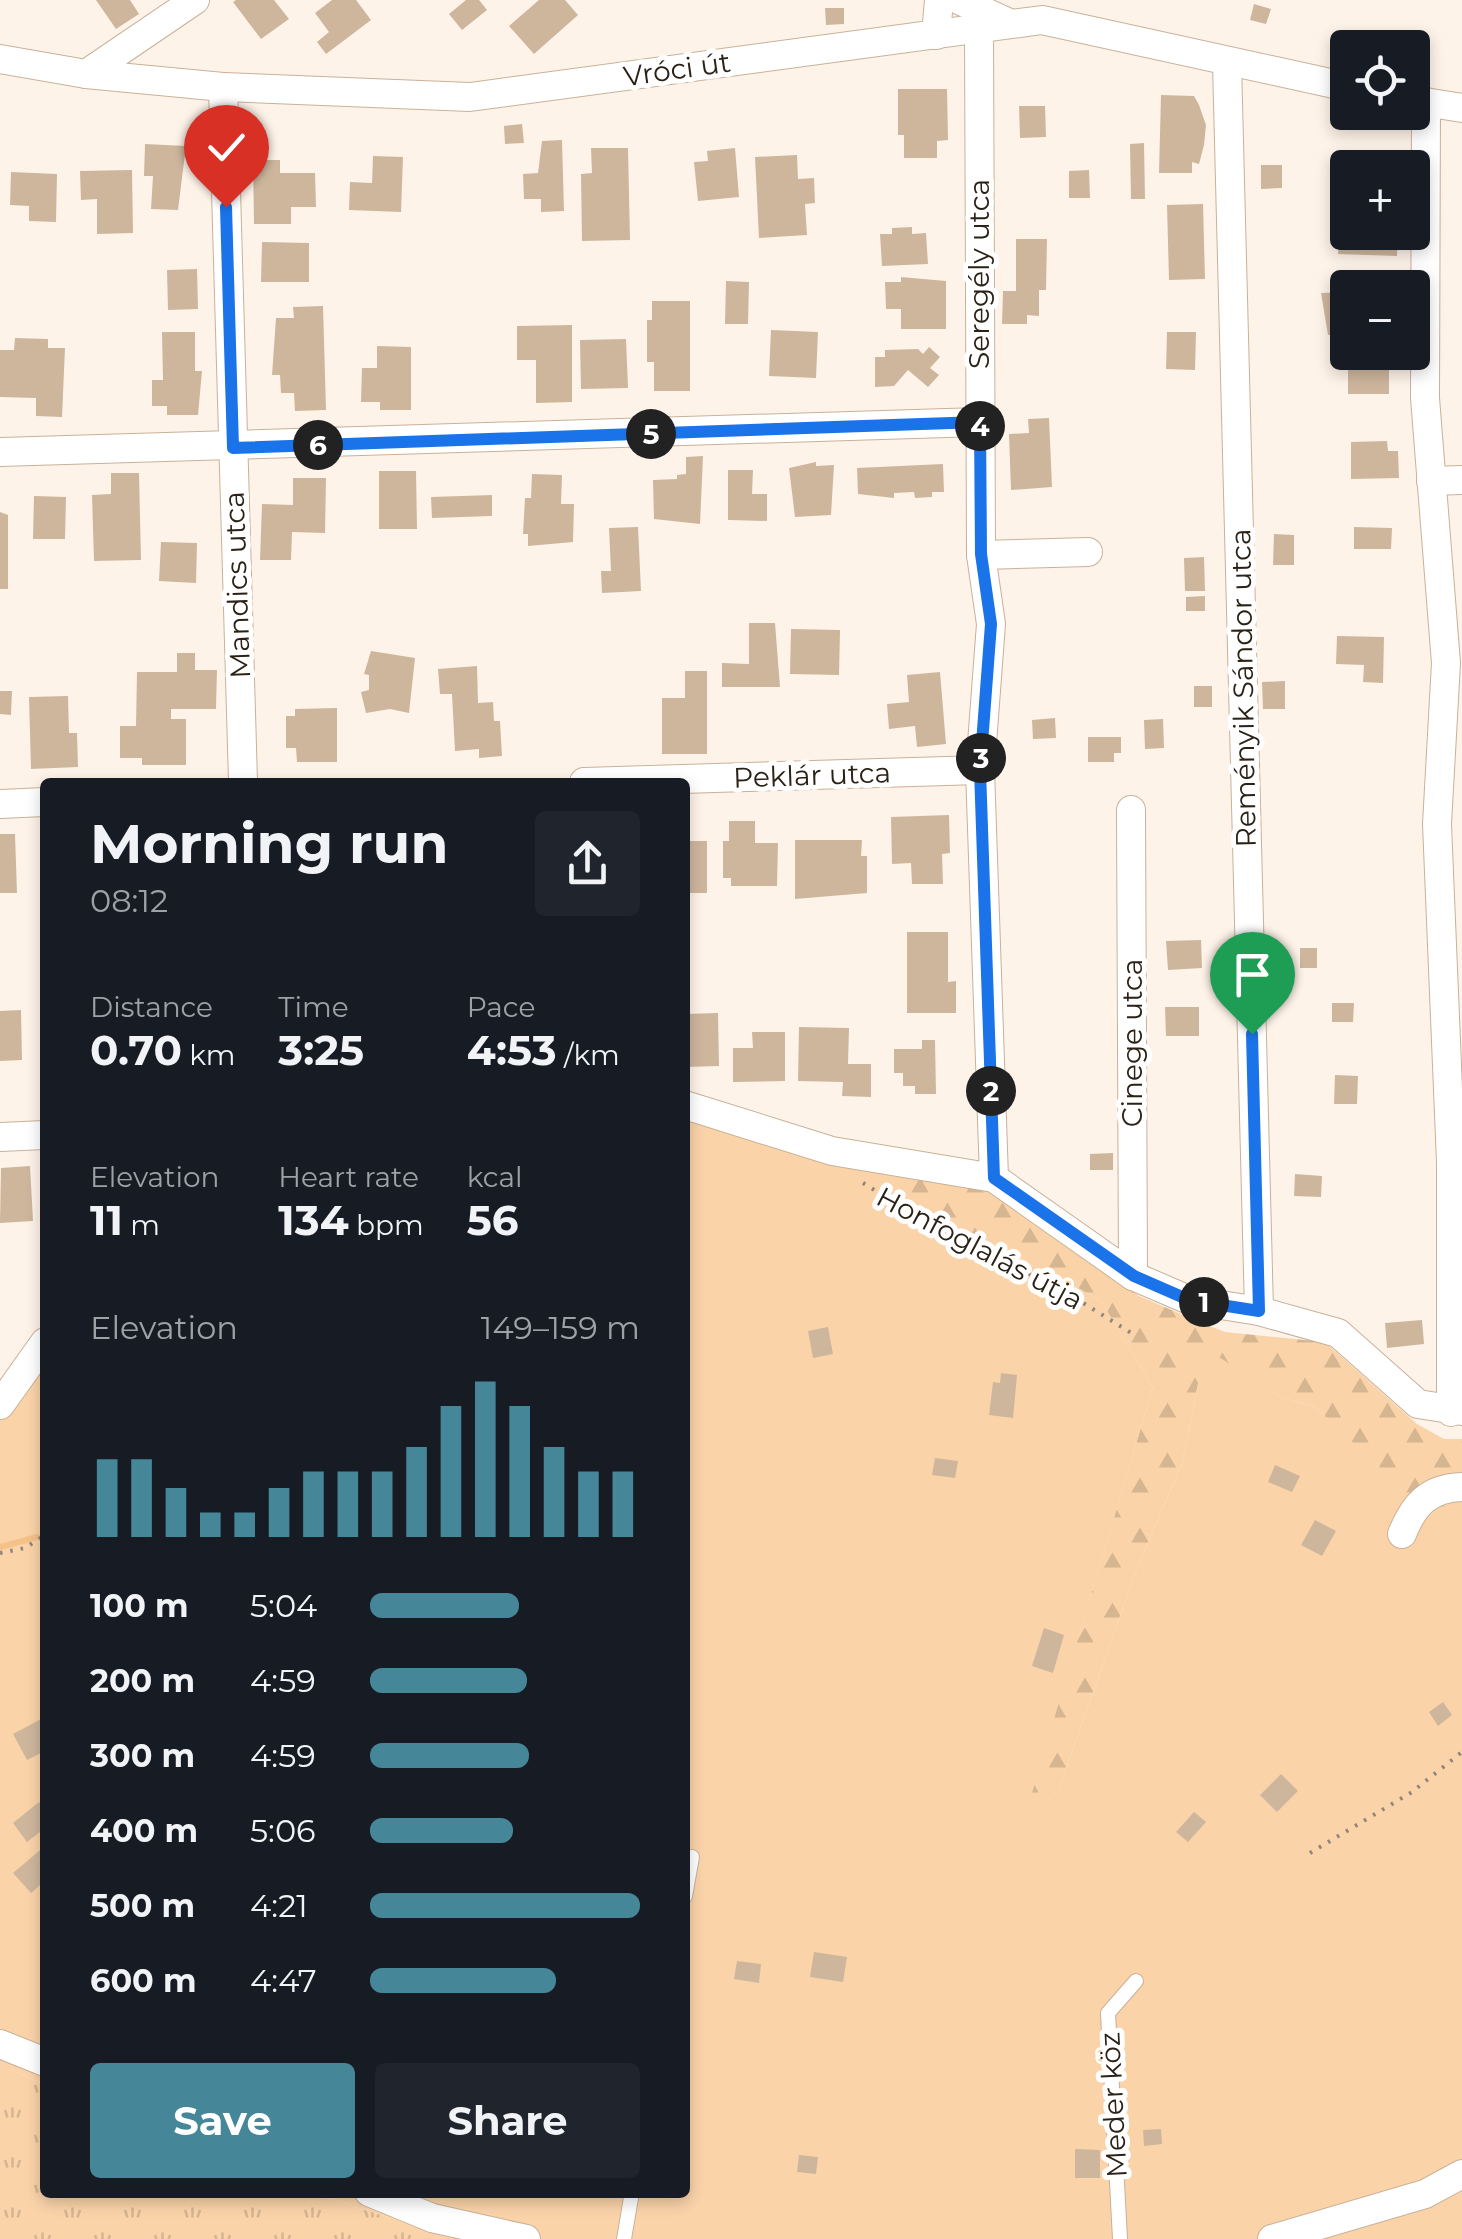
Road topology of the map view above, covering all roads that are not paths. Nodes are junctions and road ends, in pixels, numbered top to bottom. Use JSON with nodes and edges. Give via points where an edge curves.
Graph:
{"nodes":[{"id":1,"x":195,"y":0,"type":"edge"},
{"id":2,"x":938,"y":0,"type":"edge"},
{"id":3,"x":959,"y":0,"type":"edge"},
{"id":4,"x":1009,"y":23,"type":"junction"},
{"id":5,"x":978,"y":29,"type":"junction"},
{"id":6,"x":936,"y":35,"type":"junction"},
{"id":7,"x":0,"y":59,"type":"edge"},
{"id":8,"x":1227,"y":64,"type":"junction"},
{"id":9,"x":86,"y":74,"type":"junction"},
{"id":10,"x":1330,"y":84,"type":"edge"},
{"id":11,"x":224,"y":87,"type":"junction"},
{"id":12,"x":1430,"y":103,"type":"edge"},
{"id":13,"x":1462,"y":108,"type":"edge"},
{"id":14,"x":1420,"y":130,"type":"edge"},
{"id":15,"x":980,"y":422,"type":"junction"},
{"id":16,"x":233,"y":448,"type":"junction"},
{"id":17,"x":0,"y":452,"type":"edge"},
{"id":18,"x":1432,"y":480,"type":"junction"},
{"id":19,"x":1462,"y":480,"type":"edge"},
{"id":20,"x":1088,"y":552,"type":"dead end"},
{"id":21,"x":981,"y":554,"type":"junction"},
{"id":22,"x":980,"y":770,"type":"junction"},
{"id":23,"x":243,"y":778,"type":"edge"},
{"id":24,"x":690,"y":779,"type":"edge"},
{"id":25,"x":40,"y":802,"type":"edge"},
{"id":26,"x":0,"y":804,"type":"edge"},
{"id":27,"x":1131,"y":810,"type":"dead end"},
{"id":28,"x":1449,"y":823,"type":"edge"},
{"id":29,"x":690,"y":1107,"type":"edge"},
{"id":30,"x":40,"y":1135,"type":"edge"},
{"id":31,"x":0,"y":1136,"type":"edge"},
{"id":32,"x":1457,"y":1162,"type":"edge"},
{"id":33,"x":994,"y":1178,"type":"junction"},
{"id":34,"x":1134,"y":1276,"type":"junction"},
{"id":35,"x":1259,"y":1311,"type":"junction"},
{"id":36,"x":40,"y":1349,"type":"edge"},
{"id":37,"x":0,"y":1405,"type":"edge"},
{"id":38,"x":1457,"y":1412,"type":"edge"},
{"id":39,"x":1462,"y":1487,"type":"edge"},
{"id":40,"x":1402,"y":1534,"type":"dead end"},
{"id":41,"x":692,"y":1857,"type":"dead end"},
{"id":42,"x":690,"y":1868,"type":"edge"},
{"id":43,"x":1136,"y":1980,"type":"dead end"},
{"id":44,"x":0,"y":2044,"type":"edge"},
{"id":45,"x":40,"y":2060,"type":"edge"},
{"id":46,"x":1462,"y":2174,"type":"edge"},
{"id":47,"x":384,"y":2198,"type":"edge"},
{"id":48,"x":631,"y":2198,"type":"edge"},
{"id":49,"x":526,"y":2239,"type":"edge"},
{"id":50,"x":624,"y":2239,"type":"edge"},
{"id":51,"x":1120,"y":2239,"type":"edge"},
{"id":52,"x":1272,"y":2239,"type":"edge"}],
"edges":[{"from":1,"to":9,"type":"street"},
{"from":2,"to":6,"type":"street"},
{"from":3,"to":4,"type":"street"},
{"from":4,"to":5,"type":"street","name":"Vróci út"},
{"from":4,"to":8,"type":"street","name":"Vróci út","via":[[1042,20]]},
{"from":5,"to":6,"type":"street","name":"Vróci út"},
{"from":5,"to":15,"type":"street","name":"Seregély utca"},
{"from":6,"to":11,"type":"street","name":"Vróci út","via":[[470,97]]},
{"from":7,"to":9,"type":"street","name":"Vróci út"},
{"from":8,"to":10,"type":"street","name":"Vróci út"},
{"from":8,"to":35,"type":"street","name":"Reményik Sándor utca"},
{"from":9,"to":11,"type":"street","name":"Vróci út"},
{"from":11,"to":16,"type":"street","name":"Mandics utca"},
{"from":12,"to":13,"type":"street"},
{"from":14,"to":18,"type":"street"},
{"from":15,"to":16,"type":"street"},
{"from":15,"to":21,"type":"street","name":"Seregély utca"},
{"from":16,"to":17,"type":"street"},
{"from":16,"to":23,"type":"street","name":"Mandics utca"},
{"from":18,"to":19,"type":"street"},
{"from":18,"to":28,"type":"street"},
{"from":20,"to":21,"type":"street"},
{"from":21,"to":22,"type":"street","name":"Seregély utca","via":[[991,624]]},
{"from":22,"to":24,"type":"street","name":"Peklár utca"},
{"from":22,"to":33,"type":"street","name":"Seregély utca"},
{"from":25,"to":26,"type":"street"},
{"from":27,"to":34,"type":"street","name":"Cinege utca"},
{"from":28,"to":32,"type":"street"},
{"from":29,"to":33,"type":"street","name":"Honfoglalás útja","via":[[832,1150]]},
{"from":30,"to":31,"type":"street"},
{"from":32,"to":38,"type":"street"},
{"from":33,"to":34,"type":"street","name":"Honfoglalás útja"},
{"from":34,"to":35,"type":"street","name":"Honfoglalás útja","via":[[1189,1300]]},
{"from":35,"to":38,"type":"street","name":"Honfoglalás útja","via":[[1338,1333],[1418,1404]]},
{"from":36,"to":37,"type":"street"},
{"from":39,"to":40,"type":"street","via":[[1441,1488],[1413,1506]]},
{"from":41,"to":42,"type":"lane"},
{"from":43,"to":51,"type":"lane","name":"Meder köz","via":[[1108,2013]]},
{"from":44,"to":45,"type":"street"},
{"from":46,"to":52,"type":"street","via":[[1425,2194]]},
{"from":47,"to":49,"type":"street","via":[[432,2218]]},
{"from":48,"to":50,"type":"lane"}]}
